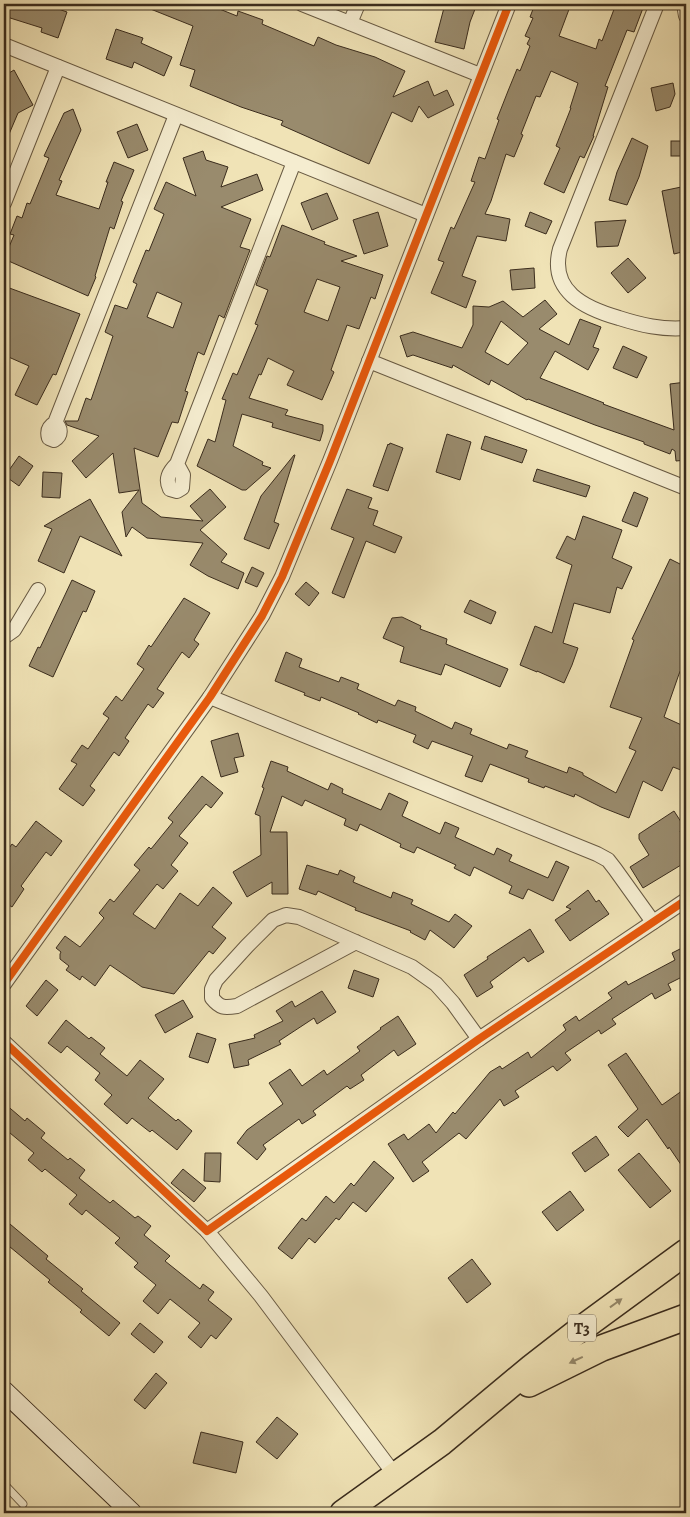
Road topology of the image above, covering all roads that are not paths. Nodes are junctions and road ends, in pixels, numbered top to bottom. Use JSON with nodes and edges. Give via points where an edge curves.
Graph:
{"nodes":[{"id":1,"x":302,"y":4,"type":"edge"},
{"id":2,"x":358,"y":4,"type":"edge"},
{"id":3,"x":509,"y":4,"type":"edge"},
{"id":4,"x":656,"y":4,"type":"edge"},
{"id":5,"x":350,"y":23,"type":"junction"},
{"id":6,"x":4,"y":45,"type":"edge"},
{"id":7,"x":58,"y":67,"type":"junction"},
{"id":8,"x":480,"y":75,"type":"junction"},
{"id":9,"x":176,"y":115,"type":"junction"},
{"id":10,"x":294,"y":162,"type":"junction"},
{"id":11,"x":4,"y":203,"type":"edge"},
{"id":12,"x":426,"y":215,"type":"junction"},
{"id":13,"x":686,"y":328,"type":"edge"},
{"id":14,"x":369,"y":361,"type":"junction"},
{"id":15,"x":55,"y":423,"type":"dead end"},
{"id":16,"x":177,"y":464,"type":"dead end"},
{"id":17,"x":686,"y":488,"type":"edge"},
{"id":18,"x":38,"y":590,"type":"dead end"},
{"id":19,"x":4,"y":637,"type":"edge"},
{"id":20,"x":210,"y":697,"type":"junction"},
{"id":21,"x":686,"y":900,"type":"edge"},
{"id":22,"x":653,"y":922,"type":"junction"},
{"id":23,"x":356,"y":942,"type":"junction"},
{"id":24,"x":4,"y":984,"type":"edge"},
{"id":25,"x":479,"y":1040,"type":"junction"},
{"id":26,"x":4,"y":1042,"type":"edge"},
{"id":27,"x":207,"y":1231,"type":"junction"},
{"id":28,"x":686,"y":1252,"type":"edge"},
{"id":29,"x":686,"y":1317,"type":"edge"},
{"id":30,"x":4,"y":1391,"type":"edge"},
{"id":31,"x":482,"y":1409,"type":"junction"},
{"id":32,"x":395,"y":1475,"type":"junction"},
{"id":33,"x":4,"y":1484,"type":"edge"},
{"id":34,"x":23,"y":1504,"type":"dead end"},
{"id":35,"x":132,"y":1513,"type":"edge"},
{"id":36,"x":343,"y":1513,"type":"edge"}],
"edges":[{"from":1,"to":5,"type":"street"},
{"from":2,"to":5,"type":"street"},
{"from":3,"to":8,"type":"street"},
{"from":4,"to":13,"type":"street","via":[[560,248],[558,269],[568,292],[587,307],[642,325]]},
{"from":5,"to":8,"type":"street"},
{"from":6,"to":7,"type":"street"},
{"from":7,"to":9,"type":"street"},
{"from":7,"to":11,"type":"street"},
{"from":8,"to":12,"type":"street"},
{"from":9,"to":10,"type":"street"},
{"from":9,"to":15,"type":"street"},
{"from":10,"to":12,"type":"street"},
{"from":10,"to":16,"type":"street"},
{"from":12,"to":14,"type":"street"},
{"from":14,"to":17,"type":"street"},
{"from":14,"to":20,"type":"street","via":[[282,577],[262,616]]},
{"from":18,"to":19,"type":"street","via":[[14,630]]},
{"from":20,"to":22,"type":"street","via":[[597,854],[608,860]]},
{"from":20,"to":24,"type":"street"},
{"from":21,"to":22,"type":"street"},
{"from":22,"to":25,"type":"street"},
{"from":23,"to":23,"type":"street","via":[[299,917],[286,915],[273,920],[216,980],[212,998],[226,1008],[237,1006]]},
{"from":23,"to":25,"type":"street","via":[[412,967],[436,984]]},
{"from":25,"to":27,"type":"street"},
{"from":26,"to":27,"type":"street"},
{"from":27,"to":32,"type":"street"},
{"from":31,"to":28,"type":"highway","number":"T3","one_way":true,"via":[[576,1332]]},
{"from":29,"to":31,"type":"highway","number":"T3","one_way":true,"via":[[566,1364]]},
{"from":30,"to":35,"type":"street"},
{"from":31,"to":32,"type":"highway","number":"T3"},
{"from":32,"to":36,"type":"highway","number":"T3"},
{"from":33,"to":34,"type":"lane"}]}
